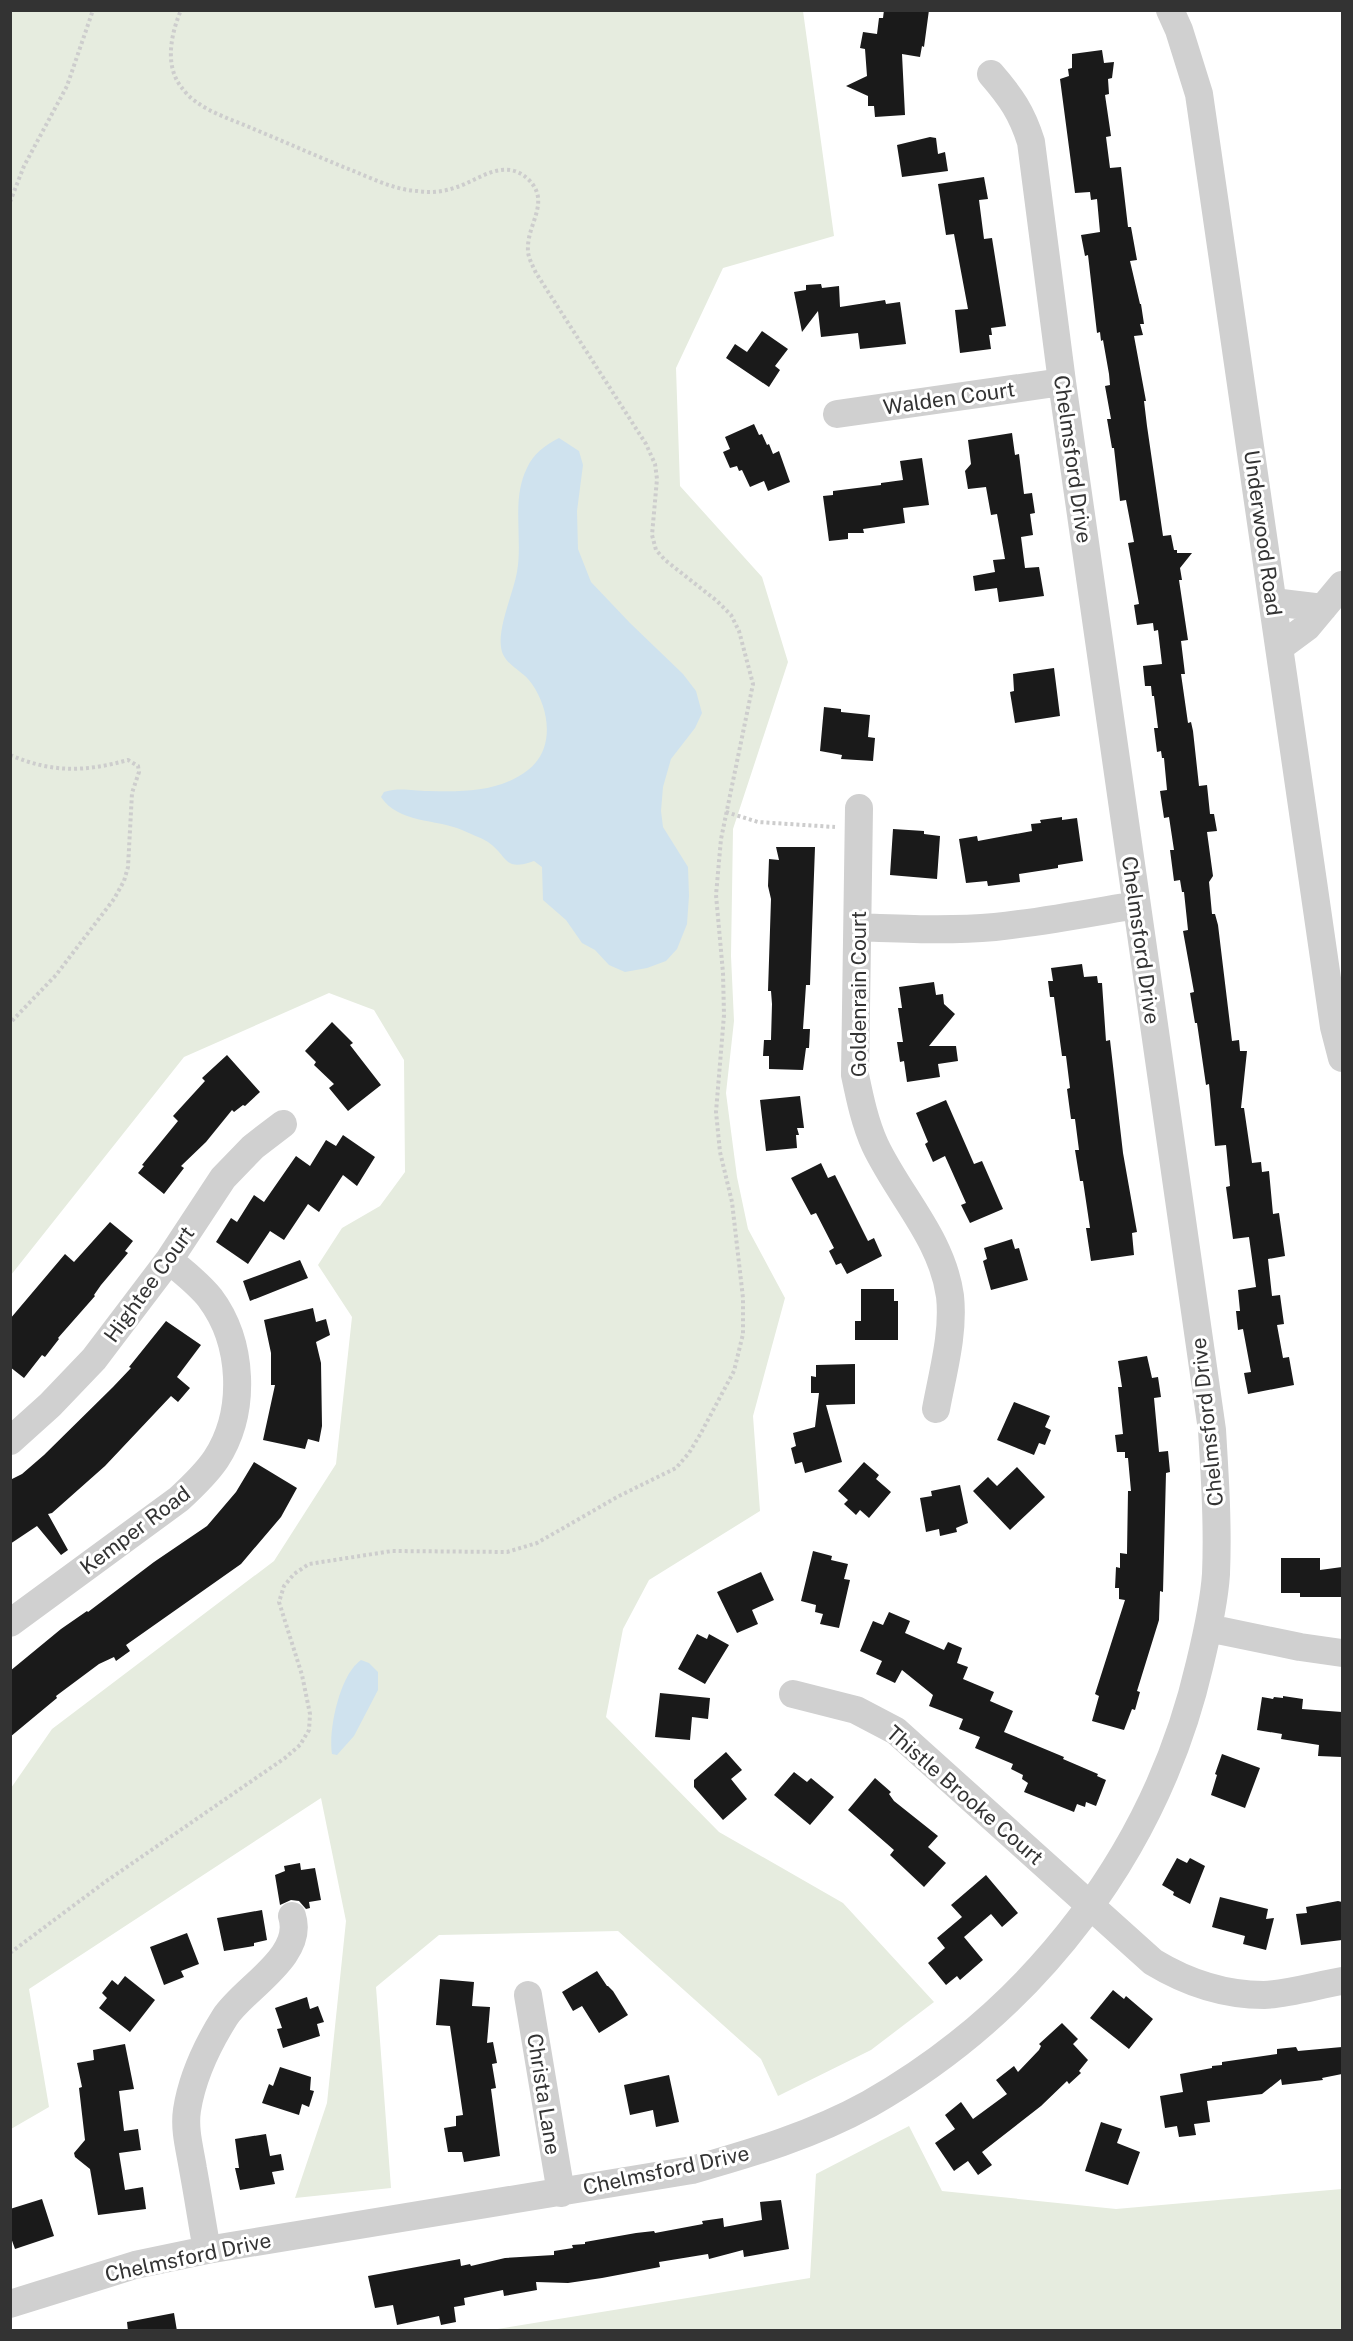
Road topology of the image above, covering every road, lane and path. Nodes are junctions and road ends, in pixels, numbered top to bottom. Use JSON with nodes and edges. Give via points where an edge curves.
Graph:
{"nodes":[{"id":1,"x":93,"y":10,"type":"edge"},
{"id":2,"x":181,"y":10,"type":"edge"},
{"id":3,"x":1170,"y":10,"type":"edge"},
{"id":4,"x":991,"y":74,"type":"dead end"},
{"id":5,"x":13,"y":190,"type":"edge"},
{"id":6,"x":10,"y":202,"type":"edge"},
{"id":7,"x":1062,"y":382,"type":"junction"},
{"id":8,"x":837,"y":414,"type":"dead end"},
{"id":9,"x":1342,"y":585,"type":"edge"},
{"id":10,"x":1273,"y":602,"type":"junction"},
{"id":11,"x":1323,"y":608,"type":"junction"},
{"id":12,"x":1280,"y":647,"type":"junction"},
{"id":13,"x":10,"y":755,"type":"edge"},
{"id":14,"x":859,"y":808,"type":"dead end"},
{"id":15,"x":726,"y":812,"type":"junction"},
{"id":16,"x":837,"y":827,"type":"dead end"},
{"id":17,"x":1136,"y":905,"type":"junction"},
{"id":18,"x":858,"y":927,"type":"junction"},
{"id":19,"x":10,"y":1023,"type":"edge"},
{"id":20,"x":1342,"y":1058,"type":"edge"},
{"id":21,"x":283,"y":1124,"type":"dead end"},
{"id":22,"x":169,"y":1260,"type":"junction"},
{"id":23,"x":936,"y":1408,"type":"dead end"},
{"id":24,"x":10,"y":1441,"type":"edge"},
{"id":25,"x":10,"y":1623,"type":"edge"},
{"id":26,"x":1208,"y":1628,"type":"junction"},
{"id":27,"x":1342,"y":1653,"type":"edge"},
{"id":28,"x":793,"y":1694,"type":"dead end"},
{"id":29,"x":1090,"y":1906,"type":"junction"},
{"id":30,"x":292,"y":1916,"type":"dead end"},
{"id":31,"x":10,"y":1953,"type":"edge"},
{"id":32,"x":1342,"y":1981,"type":"edge"},
{"id":33,"x":528,"y":1995,"type":"dead end"},
{"id":34,"x":561,"y":2193,"type":"junction"},
{"id":35,"x":207,"y":2250,"type":"junction"},
{"id":36,"x":10,"y":2304,"type":"edge"}],
"edges":[{"from":1,"to":5,"type":"path","via":[[67,86]]},
{"from":2,"to":15,"type":"path","via":[[171,41],[172,68],[180,87],[194,101],[324,159],[414,191],[438,193],[499,170],[527,178],[537,190],[540,207],[527,245],[529,256],[655,464],[652,535],[656,550],[717,601],[731,615],[739,631],[753,684]]},
{"from":3,"to":10,"type":"street","name":"Underwood Road","via":[[1199,94]]},
{"from":4,"to":7,"type":"street","name":"Chelmsford Drive","via":[[1024,119],[1031,142]]},
{"from":5,"to":6,"type":"path"},
{"from":7,"to":8,"type":"street","name":"Walden Court"},
{"from":7,"to":17,"type":"street","name":"Chelmsford Drive"},
{"from":9,"to":11,"type":"street"},
{"from":10,"to":11,"type":"street"},
{"from":10,"to":12,"type":"street","name":"Underwood Road"},
{"from":11,"to":12,"type":"street","via":[[1307,627]]},
{"from":12,"to":20,"type":"street","name":"Underwood Road","via":[[1334,1027]]},
{"from":13,"to":19,"type":"path","via":[[54,770],[99,767],[128,760],[140,772],[132,793],[124,881],[56,975]]},
{"from":14,"to":18,"type":"street","name":"Goldenrain Court"},
{"from":15,"to":16,"type":"path","via":[[758,822]]},
{"from":15,"to":31,"type":"path","via":[[716,895],[724,1015],[716,1112],[720,1152],[732,1202],[743,1334],[734,1371],[689,1453],[676,1467],[537,1543],[507,1552],[392,1551],[357,1555],[309,1564],[294,1574],[284,1586],[279,1602],[310,1714],[309,1730],[300,1745]]},
{"from":17,"to":18,"type":"street","via":[[994,927]]},
{"from":17,"to":26,"type":"street","name":"Chelmsford Drive","via":[[1212,1430],[1216,1576]]},
{"from":18,"to":23,"type":"street","name":"Goldenrain Court","via":[[855,1075],[864,1115],[875,1145],[927,1232],[942,1264],[949,1294],[952,1324]]},
{"from":21,"to":22,"type":"street","name":"Hightee Court","via":[[223,1178]]},
{"from":22,"to":24,"type":"street","name":"Hightee Court","via":[[94,1359]]},
{"from":22,"to":25,"type":"street","name":"Kemper Road","via":[[209,1297],[230,1334],[237,1389],[227,1437],[201,1479],[179,1499]]},
{"from":26,"to":27,"type":"street"},
{"from":26,"to":29,"type":"street","name":"Chelmsford Drive","via":[[1178,1741],[1152,1806]]},
{"from":28,"to":29,"type":"street","name":"Thistle Brooke Court","via":[[856,1710],[896,1731]]},
{"from":29,"to":32,"type":"street","name":"Thistle Brooke Court","via":[[1153,1962],[1200,1985],[1266,1995]]},
{"from":29,"to":34,"type":"street","name":"Chelmsford Drive","via":[[1039,1971],[989,2018],[932,2064],[868,2104],[796,2138],[750,2154],[692,2170]]},
{"from":30,"to":35,"type":"street","via":[[292,1942],[226,2016],[203,2059],[187,2111]]},
{"from":33,"to":34,"type":"street","name":"Christa Lane"},
{"from":34,"to":35,"type":"street","name":"Chelmsford Drive"},
{"from":35,"to":36,"type":"street","name":"Chelmsford Drive","via":[[135,2265]]}]}
